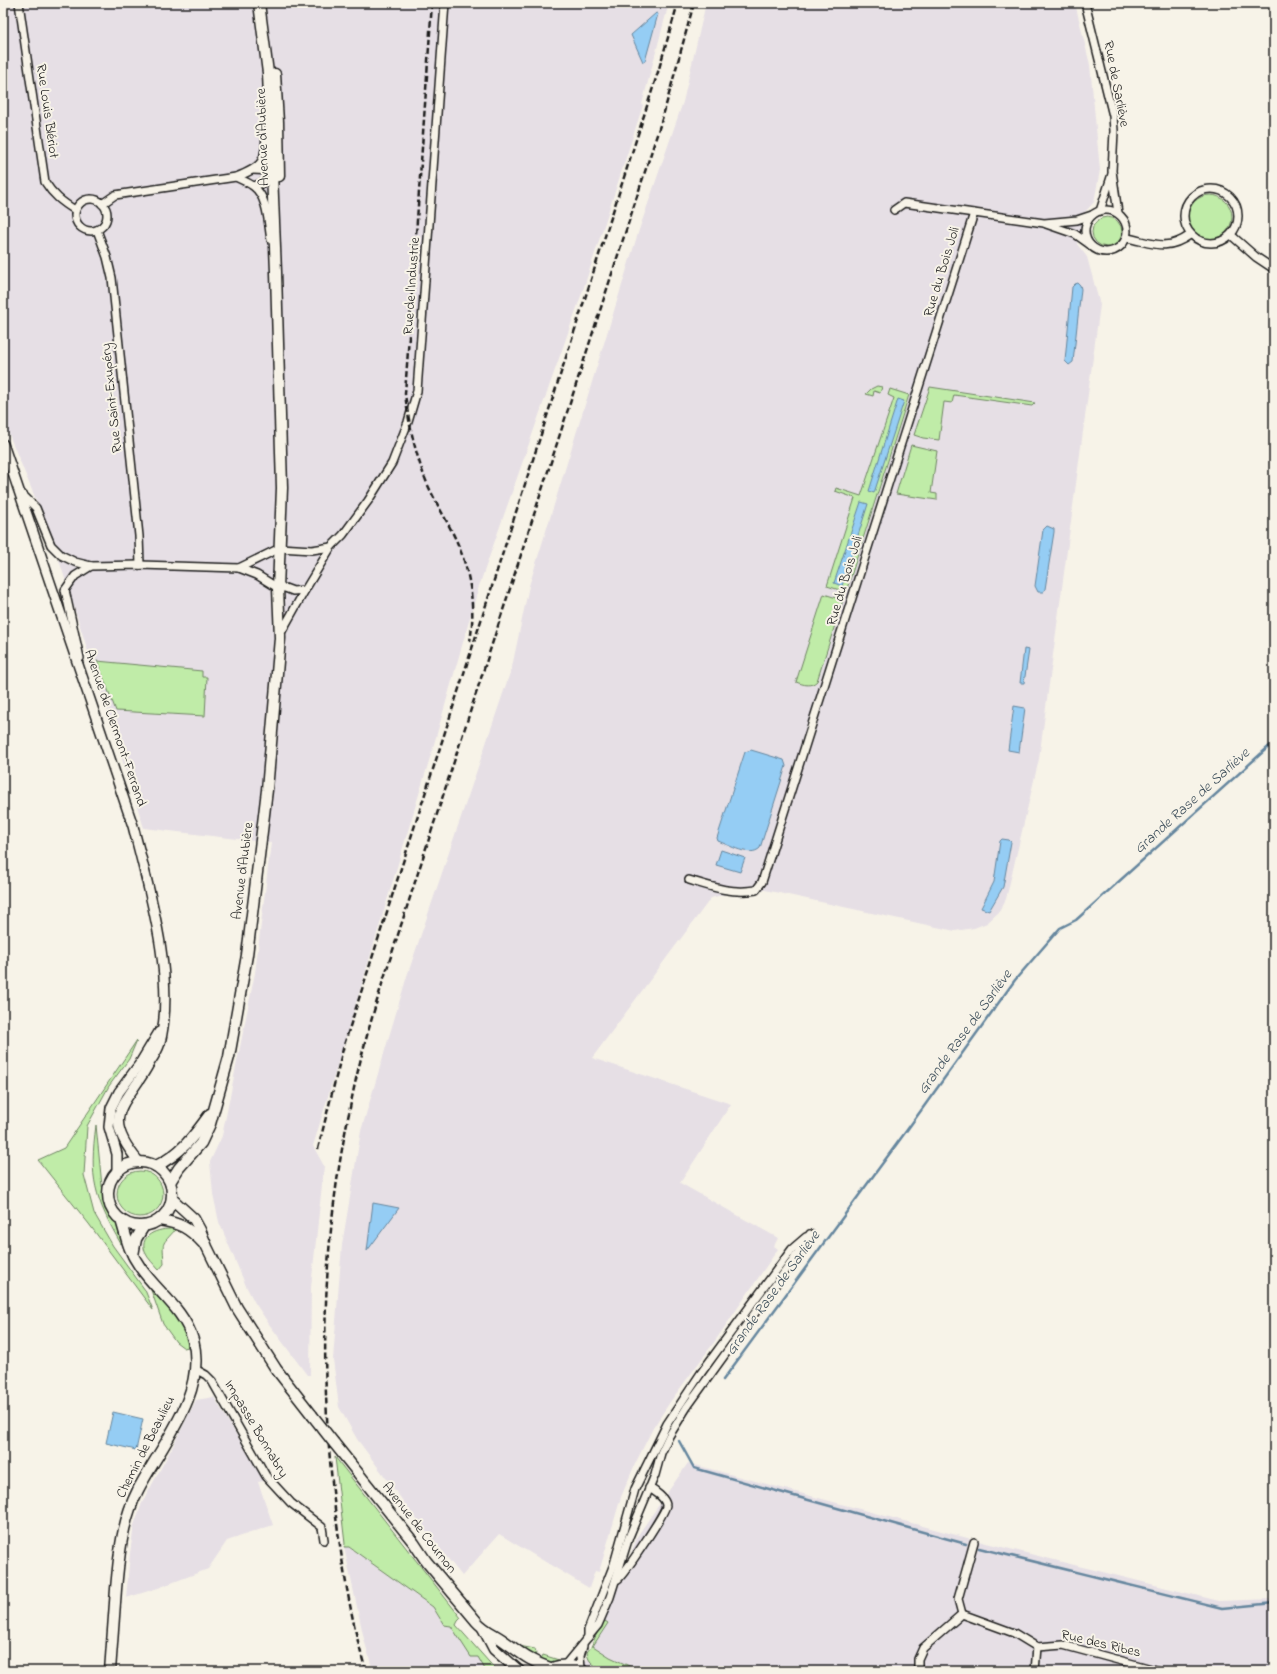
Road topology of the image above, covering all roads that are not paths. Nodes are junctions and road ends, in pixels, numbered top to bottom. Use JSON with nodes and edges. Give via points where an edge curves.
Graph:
{"nodes":[{"id":1,"x":18,"y":3,"type":"edge"},
{"id":2,"x":259,"y":3,"type":"edge"},
{"id":3,"x":266,"y":3,"type":"edge"},
{"id":4,"x":445,"y":3,"type":"edge"},
{"id":5,"x":1085,"y":3,"type":"edge"},
{"id":6,"x":268,"y":73,"type":"junction"},
{"id":7,"x":253,"y":170,"type":"junction"},
{"id":8,"x":1112,"y":172,"type":"junction"},
{"id":9,"x":274,"y":176,"type":"junction"},
{"id":10,"x":236,"y":177,"type":"junction"},
{"id":11,"x":254,"y":186,"type":"junction"},
{"id":12,"x":102,"y":204,"type":"junction"},
{"id":13,"x":75,"y":210,"type":"junction"},
{"id":14,"x":894,"y":210,"type":"dead end"},
{"id":15,"x":1100,"y":211,"type":"junction"},
{"id":16,"x":974,"y":213,"type":"junction"},
{"id":17,"x":1118,"y":213,"type":"junction"},
{"id":18,"x":1092,"y":215,"type":"junction"},
{"id":19,"x":1044,"y":223,"type":"junction"},
{"id":20,"x":97,"y":230,"type":"junction"},
{"id":21,"x":1190,"y":235,"type":"junction"},
{"id":22,"x":1231,"y":235,"type":"junction"},
{"id":23,"x":1127,"y":238,"type":"junction"},
{"id":24,"x":1089,"y":244,"type":"junction"},
{"id":25,"x":1274,"y":269,"type":"edge"},
{"id":26,"x":276,"y":272,"type":"junction"},
{"id":27,"x":3,"y":444,"type":"edge"},
{"id":28,"x":21,"y":493,"type":"junction"},
{"id":29,"x":331,"y":547,"type":"junction"},
{"id":30,"x":283,"y":548,"type":"junction"},
{"id":31,"x":140,"y":565,"type":"junction"},
{"id":32,"x":91,"y":566,"type":"junction"},
{"id":33,"x":239,"y":568,"type":"junction"},
{"id":34,"x":281,"y":588,"type":"junction"},
{"id":35,"x":305,"y":590,"type":"junction"},
{"id":36,"x":281,"y":634,"type":"junction"},
{"id":37,"x":84,"y":680,"type":"junction"},
{"id":38,"x":689,"y":880,"type":"dead end"},
{"id":39,"x":161,"y":1029,"type":"junction"},
{"id":40,"x":217,"y":1104,"type":"junction"},
{"id":41,"x":139,"y":1162,"type":"junction"},
{"id":42,"x":156,"y":1166,"type":"junction"},
{"id":43,"x":117,"y":1171,"type":"junction"},
{"id":44,"x":170,"y":1182,"type":"junction"},
{"id":45,"x":172,"y":1199,"type":"junction"},
{"id":46,"x":121,"y":1220,"type":"junction"},
{"id":47,"x":159,"y":1220,"type":"junction"},
{"id":48,"x":144,"y":1226,"type":"junction"},
{"id":49,"x":207,"y":1247,"type":"junction"},
{"id":50,"x":133,"y":1255,"type":"junction"},
{"id":51,"x":195,"y":1369,"type":"junction"},
{"id":52,"x":650,"y":1485,"type":"junction"},
{"id":53,"x":324,"y":1540,"type":"dead end"},
{"id":54,"x":974,"y":1542,"type":"dead end"},
{"id":55,"x":617,"y":1580,"type":"junction"},
{"id":56,"x":962,"y":1614,"type":"junction"},
{"id":57,"x":483,"y":1628,"type":"junction"},
{"id":58,"x":586,"y":1639,"type":"junction"},
{"id":59,"x":1037,"y":1647,"type":"junction"},
{"id":60,"x":564,"y":1665,"type":"junction"},
{"id":61,"x":548,"y":1670,"type":"edge"},
{"id":62,"x":582,"y":1670,"type":"edge"},
{"id":63,"x":110,"y":1671,"type":"edge"},
{"id":64,"x":519,"y":1671,"type":"edge"},
{"id":65,"x":918,"y":1671,"type":"edge"},
{"id":66,"x":1035,"y":1671,"type":"edge"},
{"id":67,"x":1159,"y":1671,"type":"edge"}],
"edges":[{"from":1,"to":13,"type":"street","name":"Rue Louis Blériot","via":[[45,182],[52,194]]},
{"from":2,"to":6,"type":"main road","name":"Avenue d'Aubière"},
{"from":3,"to":9,"type":"main road","name":"Avenue d'Aubière","via":[[278,122]]},
{"from":4,"to":29,"type":"street","name":"Rue de l'Industrie","via":[[417,391],[392,463],[368,501]]},
{"from":5,"to":8,"type":"street","name":"Rue de Sarliève","via":[[1112,116]]},
{"from":6,"to":7,"type":"street","name":"Avenue d'Aubière","via":[[265,156]]},
{"from":6,"to":9,"type":"main road","name":"Avenue d'Aubière"},
{"from":7,"to":9,"type":"street"},
{"from":7,"to":10,"type":"street","name":"Avenue d'Aubière"},
{"from":8,"to":15,"type":"street"},
{"from":8,"to":17,"type":"street"},
{"from":9,"to":11,"type":"street"},
{"from":9,"to":26,"type":"main road","name":"Avenue d'Aubière"},
{"from":10,"to":11,"type":"street","name":"Avenue d'Aubière"},
{"from":10,"to":12,"type":"street","via":[[115,195]]},
{"from":11,"to":26,"type":"street","name":"Avenue d'Aubière","via":[[265,206]]},
{"from":12,"to":13,"type":"street","via":[[87,199]]},
{"from":12,"to":20,"type":"street","via":[[107,213],[105,223]]},
{"from":13,"to":20,"type":"street","via":[[75,220],[82,229],[92,232]]},
{"from":14,"to":16,"type":"street","name":"Rue du Bois Joli","via":[[904,203]]},
{"from":15,"to":17,"type":"street"},
{"from":15,"to":18,"type":"street"},
{"from":16,"to":19,"type":"street","name":"Rue du Bois Joli"},
{"from":16,"to":38,"type":"street","name":"Rue du Bois Joli","via":[[762,882],[756,890],[737,892]]},
{"from":17,"to":23,"type":"street","via":[[1127,224]]},
{"from":18,"to":19,"type":"street","name":"Rue du Bois Joli","via":[[1077,220]]},
{"from":18,"to":24,"type":"street","via":[[1085,226]]},
{"from":19,"to":24,"type":"street","name":"Rue du Bois Joli","via":[[1075,234]]},
{"from":20,"to":31,"type":"street","name":"Rue Saint-Exupéry","via":[[108,257],[112,278]]},
{"from":21,"to":22,"type":"street","via":[[1206,243],[1219,242]]},
{"from":21,"to":22,"type":"street","via":[[1184,219],[1187,202],[1200,191],[1210,189],[1219,190],[1234,201],[1238,219]]},
{"from":21,"to":23,"type":"street","via":[[1179,242],[1159,246]]},
{"from":22,"to":25,"type":"street"},
{"from":23,"to":24,"type":"street","via":[[1120,248],[1109,252],[1098,251]]},
{"from":26,"to":30,"type":"main road","name":"Avenue d'Aubière"},
{"from":27,"to":28,"type":"street","name":"Avenue de Clermont-Ferrand"},
{"from":28,"to":32,"type":"street","via":[[36,508],[51,545],[61,555],[74,562]]},
{"from":28,"to":37,"type":"street","name":"Avenue de Clermont-Ferrand"},
{"from":29,"to":30,"type":"street","via":[[312,550]]},
{"from":29,"to":35,"type":"street","name":"Rue de l'Industrie"},
{"from":30,"to":33,"type":"street"},
{"from":30,"to":34,"type":"main road","name":"Avenue d'Aubière"},
{"from":31,"to":32,"type":"street"},
{"from":31,"to":33,"type":"street"},
{"from":32,"to":37,"type":"street","via":[[75,576],[65,590]]},
{"from":33,"to":34,"type":"street"},
{"from":34,"to":35,"type":"street"},
{"from":34,"to":36,"type":"main road","name":"Avenue d'Aubière"},
{"from":35,"to":36,"type":"street","name":"Rue de l'Industrie"},
{"from":36,"to":40,"type":"main road","name":"Avenue d'Aubière","via":[[267,790],[247,955],[229,1058]]},
{"from":37,"to":39,"type":"street","name":"Avenue de Clermont-Ferrand","via":[[133,826],[149,890],[163,974],[165,1014]]},
{"from":39,"to":41,"type":"street","name":"Avenue de Clermont-Ferrand","via":[[159,1044],[119,1114],[123,1141]]},
{"from":39,"to":43,"type":"street","name":"Avenue de Clermont-Ferrand","via":[[111,1108],[109,1127],[117,1154]]},
{"from":40,"to":42,"type":"main road","name":"Avenue d'Aubière","via":[[193,1137],[170,1160]]},
{"from":40,"to":44,"type":"main road","name":"Avenue d'Aubière","via":[[201,1143]]},
{"from":41,"to":42,"type":"main road"},
{"from":41,"to":43,"type":"main road"},
{"from":42,"to":44,"type":"main road"},
{"from":43,"to":46,"type":"main road","via":[[108,1190],[109,1201]]},
{"from":44,"to":45,"type":"main road"},
{"from":45,"to":47,"type":"main road","via":[[168,1211]]},
{"from":45,"to":49,"type":"main road","via":[[194,1219]]},
{"from":46,"to":48,"type":"main road","via":[[132,1225]]},
{"from":46,"to":50,"type":"main road","name":"Chemin de Beaulieu"},
{"from":47,"to":48,"type":"main road"},
{"from":47,"to":49,"type":"main road","via":[[185,1227]]},
{"from":48,"to":50,"type":"main road","via":[[136,1240]]},
{"from":49,"to":57,"type":"main road","name":"Avenue de Cournon","bridge":true,"via":[[230,1295],[276,1369],[426,1561]]},
{"from":50,"to":51,"type":"main road","name":"Chemin de Beaulieu","via":[[153,1283],[180,1312],[193,1340]]},
{"from":51,"to":53,"type":"street","name":"Impasse Bonnabry","via":[[212,1380],[266,1476],[291,1503],[322,1527]]},
{"from":51,"to":63,"type":"main road","name":"Chemin de Beaulieu","via":[[186,1403],[139,1490],[125,1524],[118,1562]]},
{"from":52,"to":55,"type":"street","via":[[629,1537]]},
{"from":52,"to":55,"type":"street","via":[[666,1504],[666,1509]]},
{"from":52,"to":58,"type":"street","via":[[664,1447],[687,1407],[810,1234],[792,1250],[701,1373],[667,1424],[635,1489],[614,1564]]},
{"from":54,"to":56,"type":"street","via":[[958,1599]]},
{"from":55,"to":58,"type":"street","via":[[598,1625]]},
{"from":56,"to":59,"type":"street","via":[[1014,1633]]},
{"from":56,"to":65,"type":"street","via":[[923,1648],[918,1659]]},
{"from":57,"to":61,"type":"main road","name":"Avenue de Cournon","via":[[525,1658]]},
{"from":57,"to":64,"type":"main road","name":"Avenue de Cournon","via":[[494,1648]]},
{"from":58,"to":60,"type":"street"},
{"from":58,"to":62,"type":"street","via":[[580,1656]]},
{"from":59,"to":66,"type":"street"},
{"from":59,"to":67,"type":"street","name":"Rue des Ribes","via":[[1063,1646]]},
{"from":60,"to":61,"type":"main road"},
{"from":60,"to":62,"type":"main road"}]}
